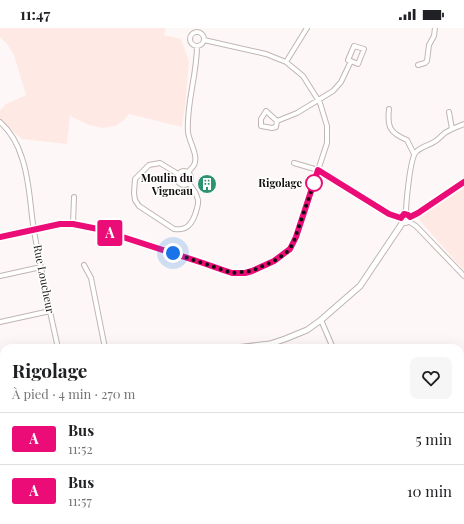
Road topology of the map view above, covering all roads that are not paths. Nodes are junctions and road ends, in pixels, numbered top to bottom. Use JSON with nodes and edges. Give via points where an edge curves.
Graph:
{"nodes":[{"id":1,"x":307,"y":28,"type":"edge"},
{"id":2,"x":435,"y":28,"type":"edge"},
{"id":3,"x":198,"y":30,"type":"edge"},
{"id":4,"x":204,"y":40,"type":"junction"},
{"id":5,"x":197,"y":46,"type":"junction"},
{"id":6,"x":351,"y":61,"type":"junction"},
{"id":7,"x":286,"y":62,"type":"junction"},
{"id":8,"x":418,"y":65,"type":"dead end"},
{"id":9,"x":318,"y":99,"type":"junction"},
{"id":10,"x":389,"y":109,"type":"dead end"},
{"id":11,"x":448,"y":112,"type":"dead end"},
{"id":12,"x":277,"y":121,"type":"junction"},
{"id":13,"x":0,"y":122,"type":"edge"},
{"id":14,"x":464,"y":124,"type":"edge"},
{"id":15,"x":452,"y":129,"type":"junction"},
{"id":16,"x":414,"y":150,"type":"junction"},
{"id":17,"x":294,"y":163,"type":"dead end"},
{"id":18,"x":318,"y":170,"type":"junction"},
{"id":19,"x":188,"y":172,"type":"junction"},
{"id":20,"x":178,"y":174,"type":"junction"},
{"id":21,"x":464,"y":182,"type":"edge"},
{"id":22,"x":189,"y":183,"type":"junction"},
{"id":23,"x":74,"y":197,"type":"dead end"},
{"id":24,"x":405,"y":218,"type":"junction"},
{"id":25,"x":73,"y":224,"type":"junction"},
{"id":26,"x":34,"y":229,"type":"junction"},
{"id":27,"x":0,"y":237,"type":"edge"},
{"id":28,"x":84,"y":265,"type":"dead end"},
{"id":29,"x":41,"y":267,"type":"junction"},
{"id":30,"x":0,"y":276,"type":"edge"},
{"id":31,"x":464,"y":276,"type":"edge"},
{"id":32,"x":50,"y":311,"type":"junction"},
{"id":33,"x":321,"y":320,"type":"junction"},
{"id":34,"x":0,"y":322,"type":"edge"},
{"id":35,"x":57,"y":344,"type":"edge"},
{"id":36,"x":104,"y":344,"type":"edge"},
{"id":37,"x":270,"y":344,"type":"edge"},
{"id":38,"x":331,"y":344,"type":"edge"}],
"edges":[{"from":1,"to":7,"type":"street"},
{"from":2,"to":8,"type":"street","via":[[427,61]]},
{"from":3,"to":4,"type":"street"},
{"from":3,"to":5,"type":"street","via":[[192,33],[190,38],[192,44]]},
{"from":4,"to":5,"type":"street"},
{"from":4,"to":7,"type":"street","via":[[266,54]]},
{"from":5,"to":19,"type":"street","via":[[188,123],[195,161]]},
{"from":6,"to":6,"type":"street","via":[[348,60],[354,46],[364,50],[358,64]]},
{"from":6,"to":9,"type":"street","via":[[341,82],[333,91]]},
{"from":7,"to":9,"type":"street","via":[[303,76]]},
{"from":9,"to":12,"type":"street","via":[[297,113]]},
{"from":9,"to":18,"type":"street","via":[[326,118],[328,132]]},
{"from":10,"to":16,"type":"street","via":[[388,121],[392,132],[407,140]]},
{"from":11,"to":15,"type":"street"},
{"from":12,"to":12,"type":"street","via":[[276,127],[261,126],[266,111]]},
{"from":13,"to":26,"type":"street","name":"Rue Loucheur","via":[[22,157]]},
{"from":14,"to":15,"type":"street"},
{"from":15,"to":16,"type":"street","via":[[437,140]]},
{"from":16,"to":24,"type":"street"},
{"from":17,"to":18,"type":"street"},
{"from":18,"to":24,"type":"street","via":[[389,214]]},
{"from":18,"to":25,"type":"street","via":[[290,249],[274,261],[252,271],[232,273],[98,229]]},
{"from":19,"to":20,"type":"street","via":[[182,171]]},
{"from":19,"to":22,"type":"street","via":[[191,177]]},
{"from":20,"to":22,"type":"street","via":[[177,178],[182,185]]},
{"from":20,"to":22,"type":"street","via":[[160,163],[149,165],[136,179],[134,193],[139,206],[174,229],[187,228],[193,221],[198,205],[198,198]]},
{"from":21,"to":24,"type":"street","via":[[418,213]]},
{"from":23,"to":25,"type":"street"},
{"from":24,"to":31,"type":"street","via":[[416,226]]},
{"from":24,"to":33,"type":"street","via":[[360,286]]},
{"from":25,"to":26,"type":"street"},
{"from":26,"to":27,"type":"street"},
{"from":26,"to":29,"type":"street","name":"Rue Loucheur"},
{"from":28,"to":36,"type":"street","via":[[91,278]]},
{"from":29,"to":30,"type":"street"},
{"from":29,"to":32,"type":"street","name":"Rue Loucheur"},
{"from":32,"to":34,"type":"street"},
{"from":32,"to":35,"type":"street","name":"Rue Loucheur"},
{"from":33,"to":37,"type":"street","via":[[307,330]]},
{"from":33,"to":38,"type":"street"}]}
